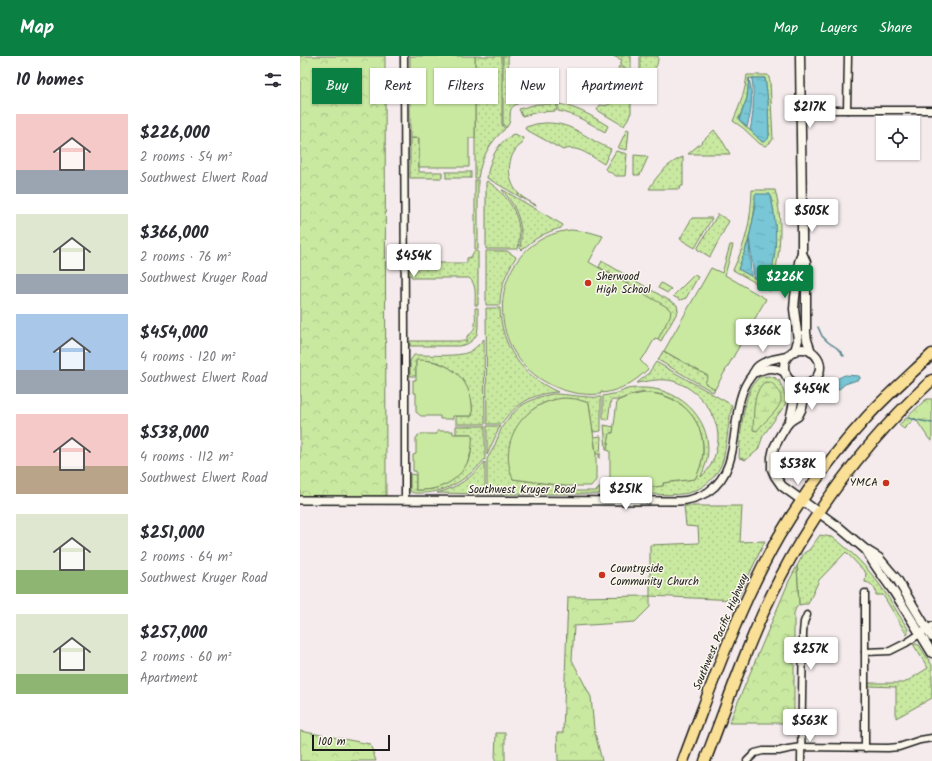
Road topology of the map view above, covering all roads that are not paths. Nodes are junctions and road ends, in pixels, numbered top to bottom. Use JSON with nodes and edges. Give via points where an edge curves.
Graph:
{"nodes":[{"id":1,"x":404,"y":56,"type":"edge"},
{"id":2,"x":800,"y":56,"type":"edge"},
{"id":3,"x":848,"y":56,"type":"edge"},
{"id":4,"x":800,"y":110,"type":"junction"},
{"id":5,"x":847,"y":110,"type":"junction"},
{"id":6,"x":932,"y":110,"type":"edge"},
{"id":7,"x":802,"y":253,"type":"junction"},
{"id":8,"x":811,"y":352,"type":"junction"},
{"id":9,"x":792,"y":353,"type":"junction"},
{"id":10,"x":932,"y":354,"type":"edge"},
{"id":11,"x":786,"y":373,"type":"junction"},
{"id":12,"x":753,"y":374,"type":"junction"},
{"id":13,"x":814,"y":380,"type":"junction"},
{"id":14,"x":932,"y":380,"type":"edge"},
{"id":15,"x":792,"y":382,"type":"junction"},
{"id":16,"x":790,"y":421,"type":"junction"},
{"id":17,"x":300,"y":500,"type":"edge"},
{"id":18,"x":405,"y":500,"type":"junction"},
{"id":19,"x":802,"y":501,"type":"junction"},
{"id":20,"x":819,"y":513,"type":"junction"},
{"id":21,"x":865,"y":593,"type":"dead end"},
{"id":22,"x":807,"y":615,"type":"dead end"},
{"id":23,"x":926,"y":630,"type":"edge"},
{"id":24,"x":932,"y":636,"type":"edge"},
{"id":25,"x":865,"y":652,"type":"junction"},
{"id":26,"x":932,"y":653,"type":"edge"},
{"id":27,"x":932,"y":738,"type":"edge"},
{"id":28,"x":801,"y":747,"type":"junction"},
{"id":29,"x":865,"y":748,"type":"junction"},
{"id":30,"x":683,"y":761,"type":"edge"},
{"id":31,"x":705,"y":761,"type":"edge"},
{"id":32,"x":747,"y":761,"type":"edge"},
{"id":33,"x":801,"y":761,"type":"edge"}],
"edges":[{"from":1,"to":18,"type":"street"},
{"from":2,"to":4,"type":"main road"},
{"from":3,"to":5,"type":"street"},
{"from":4,"to":5,"type":"street"},
{"from":4,"to":7,"type":"main road"},
{"from":5,"to":6,"type":"street"},
{"from":7,"to":8,"type":"main road","via":[[806,262],[806,333]]},
{"from":7,"to":9,"type":"main road","via":[[794,309],[798,340]]},
{"from":8,"to":9,"type":"main road","via":[[800,350]]},
{"from":8,"to":13,"type":"main road","via":[[819,360],[820,366]]},
{"from":9,"to":11,"type":"main road","via":[[786,361]]},
{"from":9,"to":12,"type":"street","name":"Southwest Kruger Road","via":[[761,364]]},
{"from":10,"to":19,"type":"highway","name":"Southwest Pacific Highway","via":[[867,418]]},
{"from":11,"to":12,"type":"street","via":[[768,368]]},
{"from":11,"to":15,"type":"main road"},
{"from":12,"to":18,"type":"street","name":"Southwest Kruger Road","via":[[742,392],[727,468],[714,487],[696,498],[679,501]]},
{"from":13,"to":15,"type":"main road","via":[[803,385]]},
{"from":13,"to":16,"type":"main road","via":[[805,393],[798,416]]},
{"from":14,"to":20,"type":"highway","via":[[865,450]]},
{"from":15,"to":16,"type":"main road","via":[[794,398]]},
{"from":16,"to":19,"type":"main road","via":[[774,448],[772,469],[782,486]]},
{"from":17,"to":18,"type":"street","name":"Southwest Kruger Road"},
{"from":19,"to":20,"type":"main road"},
{"from":19,"to":30,"type":"highway","name":"Southwest Pacific Highway","via":[[776,541],[740,613]]},
{"from":20,"to":23,"type":"main road","via":[[866,550],[872,562]]},
{"from":20,"to":31,"type":"highway","via":[[780,577],[746,654]]},
{"from":21,"to":25,"type":"street"},
{"from":22,"to":28,"type":"street","via":[[803,633]]},
{"from":23,"to":24,"type":"main road"},
{"from":23,"to":25,"type":"street","via":[[890,651]]},
{"from":23,"to":26,"type":"main road"},
{"from":25,"to":29,"type":"street"},
{"from":27,"to":29,"type":"street","via":[[899,747]]},
{"from":28,"to":29,"type":"street"},
{"from":28,"to":32,"type":"street","via":[[763,751],[756,753]]},
{"from":28,"to":33,"type":"street"}]}
